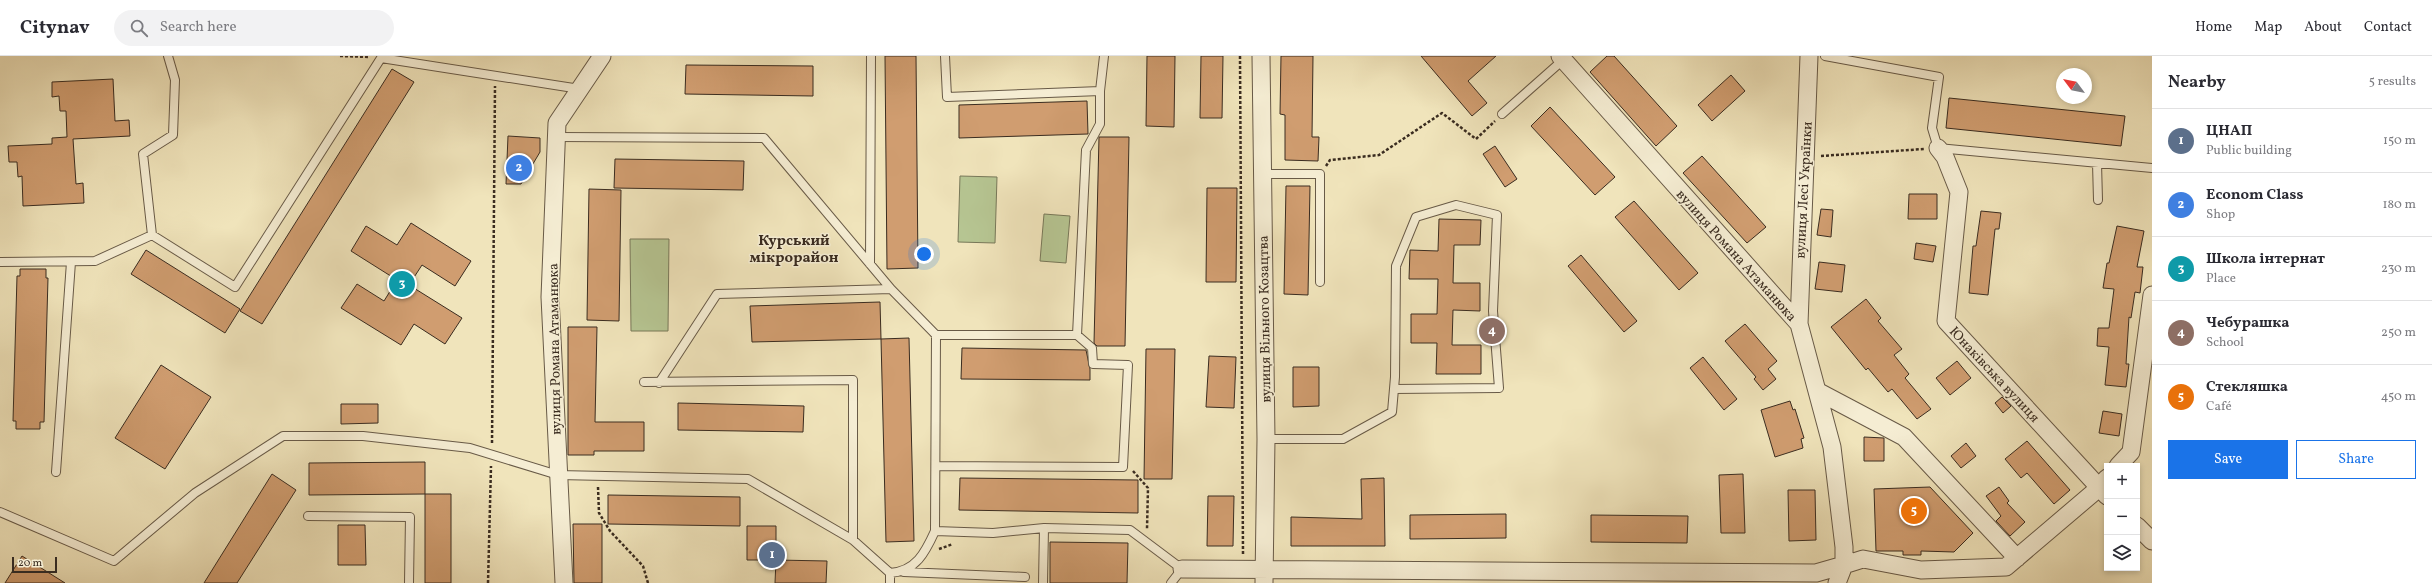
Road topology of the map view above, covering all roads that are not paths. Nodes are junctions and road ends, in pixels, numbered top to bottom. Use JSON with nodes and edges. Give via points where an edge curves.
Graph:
{"nodes":[{"id":1,"x":168,"y":56,"type":"edge"},
{"id":2,"x":602,"y":56,"type":"edge"},
{"id":3,"x":871,"y":56,"type":"edge"},
{"id":4,"x":945,"y":56,"type":"edge"},
{"id":5,"x":1104,"y":56,"type":"edge"},
{"id":6,"x":1261,"y":56,"type":"edge"},
{"id":7,"x":1809,"y":56,"type":"edge"},
{"id":8,"x":1826,"y":56,"type":"edge"},
{"id":9,"x":1562,"y":58,"type":"edge"},
{"id":10,"x":580,"y":88,"type":"junction"},
{"id":11,"x":1100,"y":92,"type":"junction"},
{"id":12,"x":1502,"y":114,"type":"road end"},
{"id":13,"x":557,"y":137,"type":"junction"},
{"id":14,"x":1938,"y":148,"type":"junction"},
{"id":15,"x":2097,"y":163,"type":"junction"},
{"id":16,"x":2152,"y":168,"type":"edge"},
{"id":17,"x":1262,"y":174,"type":"junction"},
{"id":18,"x":2098,"y":200,"type":"dead end"},
{"id":19,"x":152,"y":235,"type":"junction"},
{"id":20,"x":0,"y":262,"type":"edge"},
{"id":21,"x":71,"y":262,"type":"junction"},
{"id":22,"x":870,"y":264,"type":"junction"},
{"id":23,"x":1320,"y":282,"type":"dead end"},
{"id":24,"x":891,"y":289,"type":"junction"},
{"id":25,"x":2152,"y":295,"type":"edge"},
{"id":26,"x":1799,"y":324,"type":"junction"},
{"id":27,"x":936,"y":335,"type":"junction"},
{"id":28,"x":1077,"y":335,"type":"junction"},
{"id":29,"x":644,"y":382,"type":"dead end"},
{"id":30,"x":659,"y":383,"type":"junction"},
{"id":31,"x":1394,"y":389,"type":"junction"},
{"id":32,"x":1817,"y":391,"type":"junction"},
{"id":33,"x":1266,"y":439,"type":"junction"},
{"id":34,"x":2121,"y":463,"type":"edge"},
{"id":35,"x":936,"y":466,"type":"junction"},
{"id":36,"x":56,"y":472,"type":"dead end"},
{"id":37,"x":558,"y":475,"type":"junction"},
{"id":38,"x":2104,"y":487,"type":"edge"},
{"id":39,"x":0,"y":512,"type":"edge"},
{"id":40,"x":308,"y":516,"type":"dead end"},
{"id":41,"x":1044,"y":528,"type":"junction"},
{"id":42,"x":2140,"y":529,"type":"edge"},
{"id":43,"x":936,"y":531,"type":"junction"},
{"id":44,"x":852,"y":540,"type":"junction"},
{"id":45,"x":2152,"y":541,"type":"edge"},
{"id":46,"x":2012,"y":563,"type":"junction"},
{"id":47,"x":1844,"y":565,"type":"junction"},
{"id":48,"x":1182,"y":569,"type":"junction"},
{"id":49,"x":904,"y":572,"type":"junction"},
{"id":50,"x":890,"y":573,"type":"junction"},
{"id":51,"x":1264,"y":576,"type":"edge"},
{"id":52,"x":1024,"y":577,"type":"dead end"},
{"id":53,"x":1712,"y":578,"type":"edge"},
{"id":54,"x":409,"y":583,"type":"edge"},
{"id":55,"x":564,"y":583,"type":"edge"},
{"id":56,"x":890,"y":583,"type":"edge"},
{"id":57,"x":1043,"y":583,"type":"edge"},
{"id":58,"x":1171,"y":583,"type":"edge"},
{"id":59,"x":1837,"y":583,"type":"edge"}],
"edges":[{"from":1,"to":19,"type":"lane","via":[[175,80],[173,135],[144,154]]},
{"from":2,"to":10,"type":"street","name":"вулиця Романа Атаманюка"},
{"from":3,"to":22,"type":"lane"},
{"from":4,"to":11,"type":"lane","via":[[947,98]]},
{"from":5,"to":11,"type":"lane"},
{"from":6,"to":17,"type":"street","name":"вулиця Вільного Козацтва"},
{"from":7,"to":26,"type":"street","name":"вулиця Лесі Українки"},
{"from":8,"to":14,"type":"lane","via":[[1939,76],[1932,128]]},
{"from":9,"to":12,"type":"lane"},
{"from":9,"to":26,"type":"street","name":"вулиця Романа Атаманюка"},
{"from":10,"to":13,"type":"street","name":"вулиця Романа Атаманюка","via":[[557,123]]},
{"from":10,"to":19,"type":"lane","via":[[381,58],[235,287]]},
{"from":11,"to":28,"type":"lane","via":[[1100,124],[1086,150]]},
{"from":13,"to":22,"type":"lane","via":[[764,138]]},
{"from":13,"to":37,"type":"street","name":"вулиця Романа Атаманюка","via":[[550,298]]},
{"from":14,"to":15,"type":"lane"},
{"from":14,"to":38,"type":"street","name":"Юнаківська вулиця","via":[[1945,157],[1959,192],[1946,321]]},
{"from":15,"to":16,"type":"lane"},
{"from":15,"to":18,"type":"lane"},
{"from":17,"to":23,"type":"lane","via":[[1320,174]]},
{"from":17,"to":33,"type":"street","name":"вулиця Вільного Козацтва"},
{"from":19,"to":21,"type":"lane","via":[[95,261]]},
{"from":20,"to":21,"type":"lane"},
{"from":21,"to":36,"type":"lane"},
{"from":22,"to":24,"type":"lane"},
{"from":24,"to":27,"type":"lane"},
{"from":24,"to":30,"type":"lane","via":[[717,294]]},
{"from":25,"to":34,"type":"street","via":[[2131,452]]},
{"from":26,"to":32,"type":"street","name":"вулиця Романа Атаманюка"},
{"from":27,"to":28,"type":"lane"},
{"from":27,"to":35,"type":"lane"},
{"from":28,"to":35,"type":"lane","via":[[1092,348],[1093,364],[1128,365],[1123,467]]},
{"from":29,"to":30,"type":"lane"},
{"from":30,"to":44,"type":"lane","via":[[853,380]]},
{"from":31,"to":31,"type":"lane","via":[[1396,266],[1416,217],[1456,206],[1497,215],[1493,311],[1499,388]]},
{"from":31,"to":33,"type":"lane","via":[[1392,412],[1343,439]]},
{"from":32,"to":46,"type":"street","via":[[1904,437]]},
{"from":32,"to":47,"type":"street","name":"вулиця Романа Атаманюка","via":[[1832,446]]},
{"from":33,"to":51,"type":"street","name":"вулиця Вільного Козацтва"},
{"from":35,"to":43,"type":"lane"},
{"from":37,"to":39,"type":"lane","via":[[470,448],[363,436],[283,436],[195,493],[114,561]]},
{"from":37,"to":44,"type":"lane","via":[[748,479]]},
{"from":37,"to":55,"type":"street","name":"вулиця Романа Атаманюка"},
{"from":38,"to":46,"type":"street"},
{"from":40,"to":54,"type":"lane","via":[[410,517]]},
{"from":41,"to":43,"type":"lane","via":[[993,533]]},
{"from":41,"to":48,"type":"lane","via":[[1130,530]]},
{"from":41,"to":57,"type":"lane"},
{"from":42,"to":45,"type":"street"},
{"from":43,"to":49,"type":"lane","via":[[925,553]]},
{"from":44,"to":50,"type":"lane"},
{"from":46,"to":47,"type":"street","via":[[1921,570],[1863,559]]},
{"from":47,"to":53,"type":"street","via":[[1816,573]]},
{"from":47,"to":59,"type":"street","name":"вулиця Романа Атаманюка"},
{"from":48,"to":51,"type":"street","via":[[1243,569]]},
{"from":48,"to":58,"type":"lane"},
{"from":49,"to":50,"type":"lane"},
{"from":49,"to":52,"type":"lane"},
{"from":50,"to":56,"type":"lane"},
{"from":51,"to":53,"type":"street"}]}
